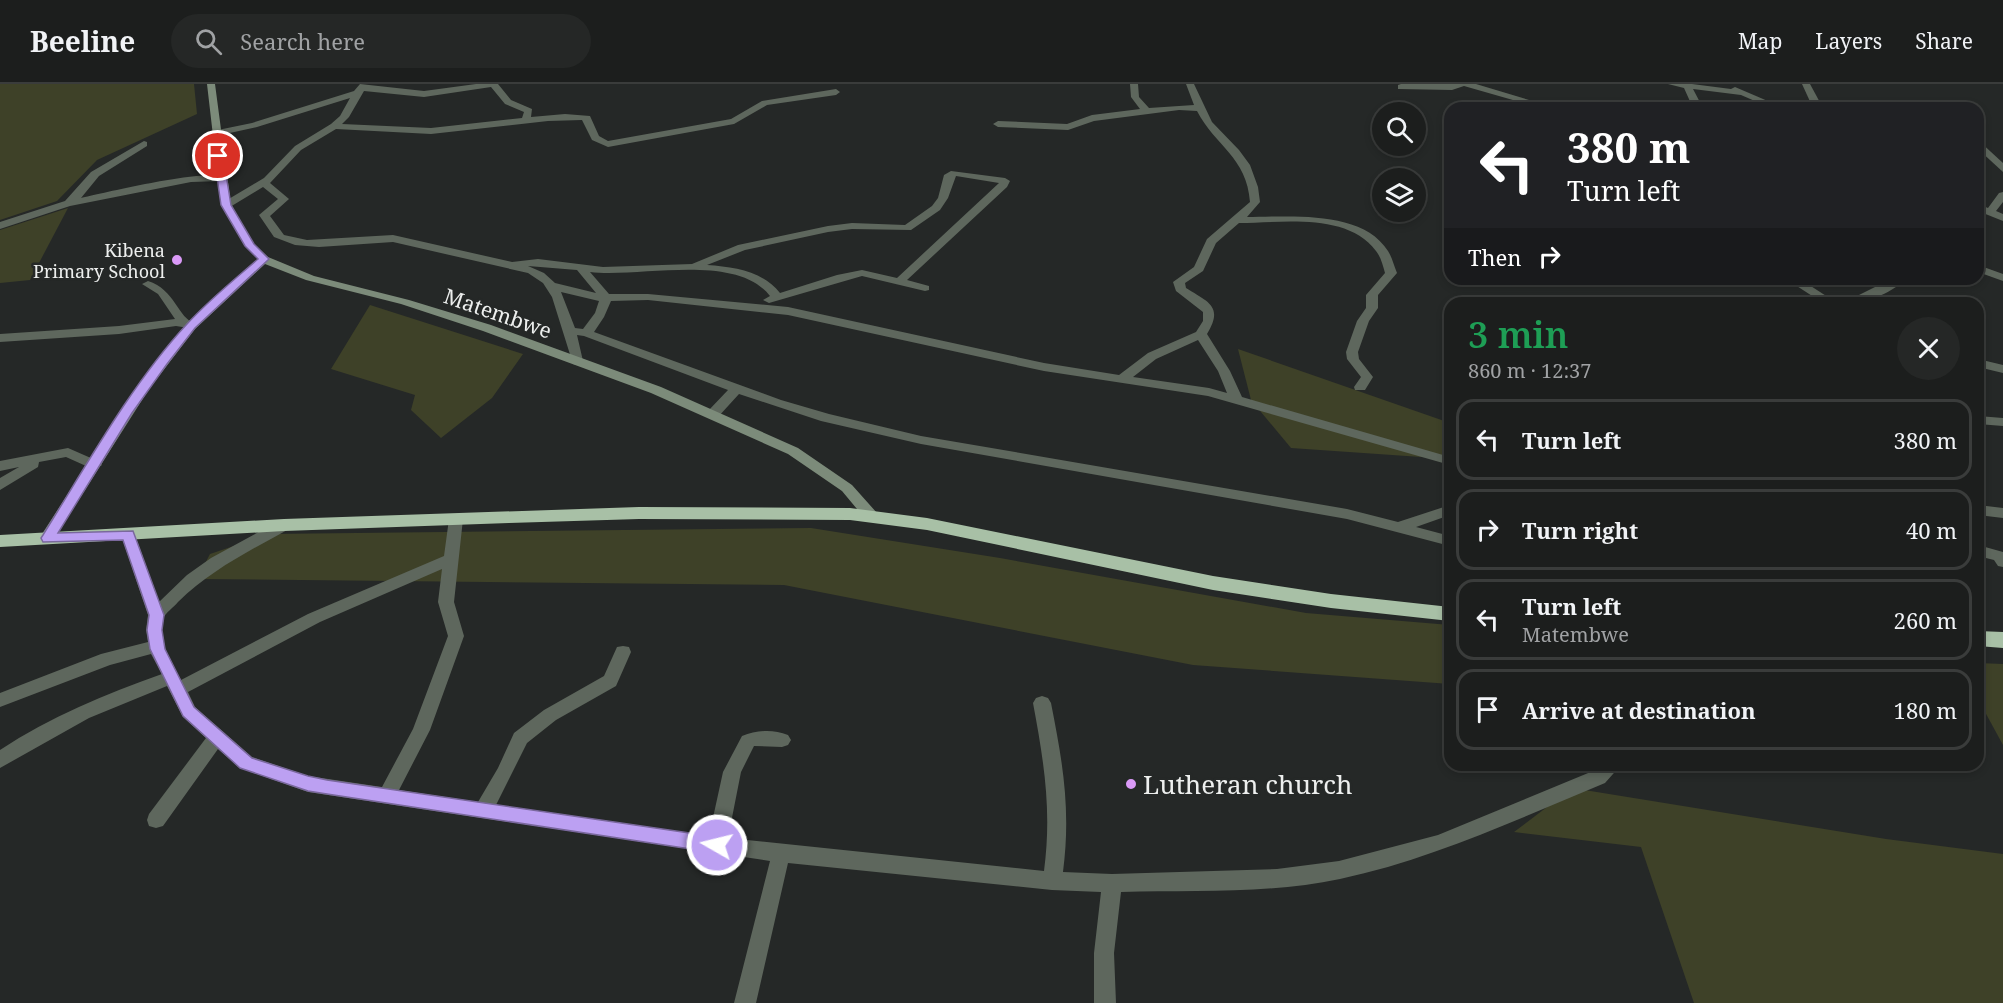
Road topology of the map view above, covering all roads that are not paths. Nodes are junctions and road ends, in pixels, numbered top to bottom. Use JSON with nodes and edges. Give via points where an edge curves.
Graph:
{"nodes":[{"id":1,"x":211,"y":84,"type":"edge"},
{"id":2,"x":494,"y":84,"type":"edge"},
{"id":3,"x":1134,"y":84,"type":"edge"},
{"id":4,"x":1190,"y":84,"type":"edge"},
{"id":5,"x":1463,"y":84,"type":"edge"},
{"id":6,"x":1672,"y":84,"type":"edge"},
{"id":7,"x":1721,"y":84,"type":"edge"},
{"id":8,"x":1806,"y":84,"type":"edge"},
{"id":9,"x":1686,"y":85,"type":"edge"},
{"id":10,"x":1401,"y":87,"type":"dead end"},
{"id":11,"x":361,"y":88,"type":"edge"},
{"id":12,"x":837,"y":92,"type":"dead end"},
{"id":13,"x":1742,"y":93,"type":"junction"},
{"id":14,"x":1529,"y":102,"type":"edge"},
{"id":15,"x":1695,"y":102,"type":"edge"},
{"id":16,"x":1764,"y":102,"type":"edge"},
{"id":17,"x":1815,"y":102,"type":"edge"},
{"id":18,"x":1199,"y":108,"type":"junction"},
{"id":19,"x":1147,"y":112,"type":"junction"},
{"id":20,"x":525,"y":121,"type":"junction"},
{"id":21,"x":998,"y":124,"type":"dead end"},
{"id":22,"x":334,"y":126,"type":"junction"},
{"id":23,"x":216,"y":133,"type":"junction"},
{"id":24,"x":144,"y":144,"type":"dead end"},
{"id":25,"x":1984,"y":148,"type":"edge"},
{"id":26,"x":2003,"y":169,"type":"edge"},
{"id":27,"x":221,"y":178,"type":"junction"},
{"id":28,"x":264,"y":183,"type":"junction"},
{"id":29,"x":2003,"y":195,"type":"edge"},
{"id":30,"x":69,"y":203,"type":"junction"},
{"id":31,"x":226,"y":205,"type":"junction"},
{"id":32,"x":1984,"y":210,"type":"edge"},
{"id":33,"x":1990,"y":212,"type":"junction"},
{"id":34,"x":2003,"y":218,"type":"edge"},
{"id":35,"x":1235,"y":220,"type":"junction"},
{"id":36,"x":0,"y":226,"type":"edge"},
{"id":37,"x":264,"y":259,"type":"junction"},
{"id":38,"x":511,"y":265,"type":"junction"},
{"id":39,"x":697,"y":266,"type":"junction"},
{"id":40,"x":580,"y":267,"type":"junction"},
{"id":41,"x":1984,"y":270,"type":"edge"},
{"id":42,"x":2003,"y":278,"type":"edge"},
{"id":43,"x":900,"y":281,"type":"junction"},
{"id":44,"x":147,"y":284,"type":"dead end"},
{"id":45,"x":1802,"y":285,"type":"edge"},
{"id":46,"x":1889,"y":285,"type":"edge"},
{"id":47,"x":552,"y":286,"type":"junction"},
{"id":48,"x":925,"y":288,"type":"dead end"},
{"id":49,"x":778,"y":297,"type":"junction"},
{"id":50,"x":1821,"y":297,"type":"edge"},
{"id":51,"x":1864,"y":297,"type":"edge"},
{"id":52,"x":606,"y":298,"type":"junction"},
{"id":53,"x":744,"y":305,"type":"junction"},
{"id":54,"x":187,"y":324,"type":"junction"},
{"id":55,"x":579,"y":332,"type":"junction"},
{"id":56,"x":1201,"y":334,"type":"junction"},
{"id":57,"x":0,"y":338,"type":"edge"},
{"id":58,"x":577,"y":361,"type":"junction"},
{"id":59,"x":1984,"y":364,"type":"edge"},
{"id":60,"x":2003,"y":369,"type":"edge"},
{"id":61,"x":1123,"y":378,"type":"junction"},
{"id":62,"x":1360,"y":387,"type":"dead end"},
{"id":63,"x":737,"y":388,"type":"junction"},
{"id":64,"x":1236,"y":398,"type":"junction"},
{"id":65,"x":713,"y":414,"type":"junction"},
{"id":66,"x":1984,"y":420,"type":"edge"},
{"id":67,"x":2003,"y":422,"type":"edge"},
{"id":68,"x":1444,"y":459,"type":"edge"},
{"id":69,"x":41,"y":460,"type":"junction"},
{"id":70,"x":95,"y":465,"type":"junction"},
{"id":71,"x":0,"y":466,"type":"edge"},
{"id":72,"x":0,"y":485,"type":"edge"},
{"id":73,"x":1984,"y":511,"type":"edge"},
{"id":74,"x":1444,"y":512,"type":"edge"},
{"id":75,"x":2003,"y":513,"type":"edge"},
{"id":76,"x":872,"y":517,"type":"junction"},
{"id":77,"x":456,"y":519,"type":"junction"},
{"id":78,"x":284,"y":525,"type":"junction"},
{"id":79,"x":1400,"y":527,"type":"junction"},
{"id":80,"x":128,"y":535,"type":"junction"},
{"id":81,"x":47,"y":538,"type":"junction"},
{"id":82,"x":1444,"y":539,"type":"edge"},
{"id":83,"x":0,"y":541,"type":"edge"},
{"id":84,"x":1984,"y":552,"type":"edge"},
{"id":85,"x":2002,"y":558,"type":"edge"},
{"id":86,"x":452,"y":559,"type":"junction"},
{"id":87,"x":1444,"y":613,"type":"edge"},
{"id":88,"x":156,"y":615,"type":"junction"},
{"id":89,"x":1984,"y":638,"type":"edge"},
{"id":90,"x":2003,"y":640,"type":"edge"},
{"id":91,"x":156,"y":646,"type":"junction"},
{"id":92,"x":623,"y":651,"type":"dead end"},
{"id":93,"x":174,"y":684,"type":"junction"},
{"id":94,"x":0,"y":700,"type":"edge"},
{"id":95,"x":1042,"y":703,"type":"dead end"},
{"id":96,"x":216,"y":737,"type":"junction"},
{"id":97,"x":782,"y":740,"type":"dead end"},
{"id":98,"x":0,"y":760,"type":"edge"},
{"id":99,"x":1606,"y":771,"type":"edge"},
{"id":100,"x":386,"y":797,"type":"junction"},
{"id":101,"x":483,"y":811,"type":"junction"},
{"id":102,"x":156,"y":820,"type":"dead end"},
{"id":103,"x":717,"y":845,"type":"junction"},
{"id":104,"x":781,"y":854,"type":"junction"},
{"id":105,"x":1053,"y":881,"type":"junction"},
{"id":106,"x":1112,"y":883,"type":"junction"},
{"id":107,"x":745,"y":1003,"type":"edge"},
{"id":108,"x":1105,"y":1003,"type":"edge"}],
"edges":[{"from":1,"to":23,"type":"main road","name":"Matembwe"},
{"from":2,"to":11,"type":"street","via":[[424,94]]},
{"from":2,"to":20,"type":"street","via":[[508,102],[529,111]]},
{"from":3,"to":19,"type":"street","via":[[1135,97]]},
{"from":4,"to":18,"type":"street"},
{"from":5,"to":10,"type":"street"},
{"from":5,"to":14,"type":"street"},
{"from":6,"to":9,"type":"street"},
{"from":7,"to":13,"type":"street"},
{"from":8,"to":17,"type":"street"},
{"from":9,"to":13,"type":"street"},
{"from":9,"to":15,"type":"street"},
{"from":11,"to":22,"type":"street"},
{"from":11,"to":23,"type":"street","via":[[254,125]]},
{"from":12,"to":20,"type":"street","via":[[765,104],[734,121],[617,144],[604,144],[593,137],[586,117]]},
{"from":13,"to":16,"type":"street"},
{"from":18,"to":19,"type":"street"},
{"from":18,"to":35,"type":"street","via":[[1212,129],[1236,151],[1251,180],[1255,202]]},
{"from":19,"to":21,"type":"street","via":[[1088,118],[1068,127]]},
{"from":20,"to":22,"type":"street","via":[[429,131]]},
{"from":22,"to":28,"type":"street","via":[[298,148]]},
{"from":23,"to":27,"type":"main road","name":"Matembwe"},
{"from":24,"to":30,"type":"street","via":[[95,174]]},
{"from":25,"to":26,"type":"street"},
{"from":27,"to":30,"type":"street","via":[[181,181]]},
{"from":27,"to":31,"type":"main road","name":"Matembwe"},
{"from":28,"to":31,"type":"street"},
{"from":28,"to":38,"type":"street","via":[[284,198],[264,215],[282,239],[308,243],[390,238]]},
{"from":29,"to":33,"type":"street"},
{"from":30,"to":36,"type":"street"},
{"from":31,"to":37,"type":"main road","name":"Matembwe","via":[[250,246]]},
{"from":32,"to":33,"type":"street"},
{"from":33,"to":34,"type":"street"},
{"from":35,"to":56,"type":"street","via":[[1211,241],[1198,268],[1179,282],[1180,289],[1209,312],[1209,321]]},
{"from":35,"to":62,"type":"street","via":[[1348,226],[1366,234],[1382,251],[1391,273],[1372,295],[1372,308],[1352,352],[1367,377]]},
{"from":37,"to":54,"type":"main road"},
{"from":37,"to":58,"type":"main road","name":"Matembwe","via":[[310,278],[456,318]]},
{"from":38,"to":40,"type":"street","via":[[535,261]]},
{"from":38,"to":47,"type":"street","via":[[531,271]]},
{"from":39,"to":40,"type":"street","via":[[631,270]]},
{"from":39,"to":43,"type":"street","via":[[742,247],[828,229],[907,228],[936,208],[949,175],[955,173],[1005,181]]},
{"from":39,"to":49,"type":"street","via":[[725,269],[765,282]]},
{"from":40,"to":52,"type":"street"},
{"from":41,"to":42,"type":"street"},
{"from":43,"to":48,"type":"street"},
{"from":43,"to":49,"type":"street","via":[[853,274]]},
{"from":44,"to":54,"type":"street","via":[[162,292]]},
{"from":45,"to":50,"type":"street"},
{"from":46,"to":51,"type":"street"},
{"from":47,"to":52,"type":"street"},
{"from":47,"to":55,"type":"street"},
{"from":49,"to":53,"type":"street"},
{"from":52,"to":53,"type":"street","via":[[648,297]]},
{"from":52,"to":55,"type":"street","via":[[597,320]]},
{"from":53,"to":61,"type":"street","via":[[788,310],[1044,367]]},
{"from":54,"to":57,"type":"street"},
{"from":54,"to":70,"type":"main road"},
{"from":55,"to":58,"type":"street"},
{"from":55,"to":63,"type":"street"},
{"from":56,"to":61,"type":"street","via":[[1152,357]]},
{"from":56,"to":64,"type":"street"},
{"from":58,"to":65,"type":"main road","name":"Matembwe"},
{"from":59,"to":60,"type":"street"},
{"from":61,"to":64,"type":"street"},
{"from":63,"to":65,"type":"street"},
{"from":63,"to":79,"type":"street","via":[[826,418],[921,440],[1324,509]]},
{"from":64,"to":68,"type":"street"},
{"from":65,"to":76,"type":"main road","name":"Matembwe","via":[[814,464],[847,488]]},
{"from":66,"to":67,"type":"street"},
{"from":69,"to":70,"type":"street","via":[[68,453]]},
{"from":69,"to":71,"type":"street"},
{"from":69,"to":72,"type":"street"},
{"from":70,"to":81,"type":"main road"},
{"from":73,"to":75,"type":"street"},
{"from":74,"to":79,"type":"street"},
{"from":76,"to":77,"type":"highway","via":[[639,513]]},
{"from":76,"to":87,"type":"highway","via":[[927,524],[1213,584]]},
{"from":77,"to":78,"type":"highway"},
{"from":77,"to":86,"type":"street"},
{"from":78,"to":80,"type":"highway"},
{"from":78,"to":88,"type":"street","via":[[216,562],[192,579]]},
{"from":79,"to":82,"type":"street"},
{"from":80,"to":81,"type":"highway"},
{"from":80,"to":88,"type":"street"},
{"from":81,"to":83,"type":"highway"},
{"from":84,"to":85,"type":"street"},
{"from":86,"to":93,"type":"street"},
{"from":86,"to":100,"type":"street","via":[[446,602],[456,636],[421,730]]},
{"from":88,"to":91,"type":"street"},
{"from":89,"to":90,"type":"highway"},
{"from":91,"to":93,"type":"street"},
{"from":91,"to":94,"type":"street","via":[[107,659]]},
{"from":92,"to":101,"type":"street","via":[[610,681],[550,715],[519,738]]},
{"from":93,"to":96,"type":"street","via":[[189,712]]},
{"from":93,"to":98,"type":"street","via":[[89,709],[55,725]]},
{"from":95,"to":105,"type":"street","via":[[1055,772],[1058,834]]},
{"from":96,"to":100,"type":"street","via":[[246,763],[308,784]]},
{"from":96,"to":102,"type":"street"},
{"from":97,"to":103,"type":"street","via":[[748,741],[732,772]]},
{"from":99,"to":106,"type":"street","via":[[1440,843],[1339,870],[1277,878]]},
{"from":100,"to":101,"type":"street"},
{"from":101,"to":103,"type":"street"},
{"from":103,"to":104,"type":"street"},
{"from":104,"to":105,"type":"street"},
{"from":104,"to":107,"type":"street"},
{"from":105,"to":106,"type":"street"},
{"from":106,"to":108,"type":"street","via":[[1104,953]]}]}
